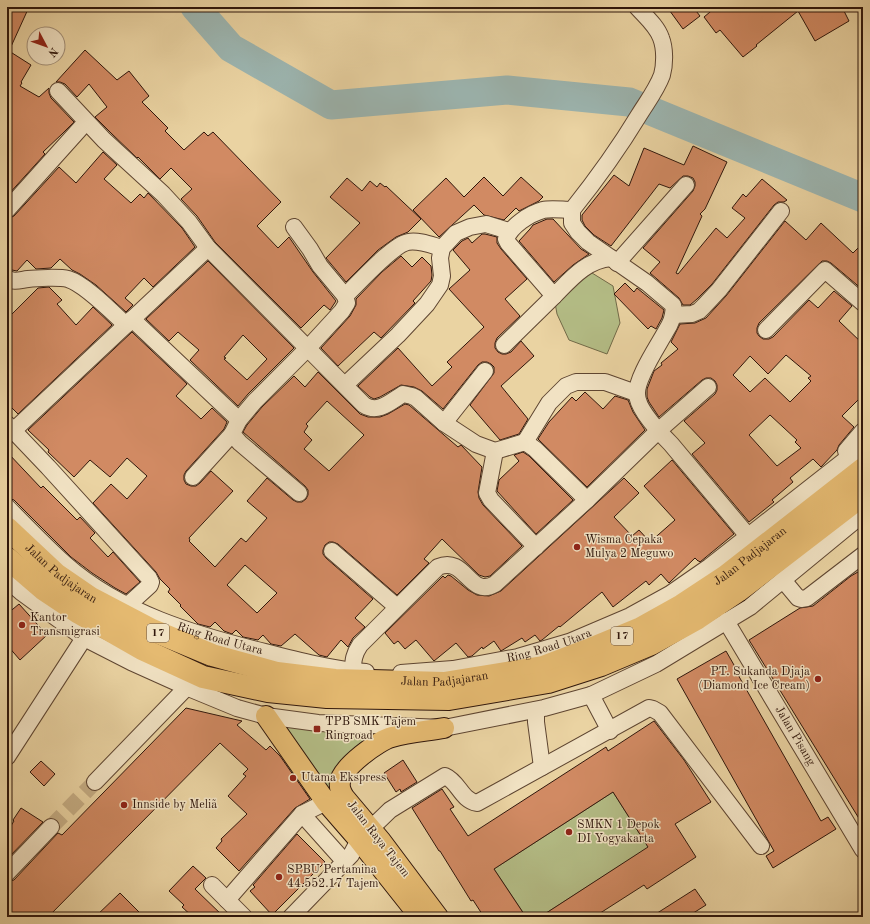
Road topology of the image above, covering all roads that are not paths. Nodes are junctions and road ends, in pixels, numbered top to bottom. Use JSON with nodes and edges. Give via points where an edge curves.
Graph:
{"nodes":[{"id":1,"x":637,"y":7,"type":"edge"},
{"id":2,"x":58,"y":91,"type":"dead end"},
{"id":3,"x":86,"y":122,"type":"junction"},
{"id":4,"x":686,"y":185,"type":"dead end"},
{"id":5,"x":7,"y":210,"type":"edge"},
{"id":6,"x":572,"y":210,"type":"junction"},
{"id":7,"x":781,"y":211,"type":"dead end"},
{"id":8,"x":294,"y":226,"type":"dead end"},
{"id":9,"x":509,"y":231,"type":"junction"},
{"id":10,"x":208,"y":248,"type":"junction"},
{"id":11,"x":442,"y":248,"type":"junction"},
{"id":12,"x":614,"y":261,"type":"junction"},
{"id":13,"x":7,"y":278,"type":"edge"},
{"id":14,"x":345,"y":296,"type":"junction"},
{"id":15,"x":554,"y":296,"type":"junction"},
{"id":16,"x":863,"y":303,"type":"edge"},
{"id":17,"x":673,"y":315,"type":"junction"},
{"id":18,"x":129,"y":322,"type":"junction"},
{"id":19,"x":766,"y":330,"type":"dead end"},
{"id":20,"x":504,"y":345,"type":"dead end"},
{"id":21,"x":308,"y":348,"type":"junction"},
{"id":22,"x":485,"y":371,"type":"dead end"},
{"id":23,"x":345,"y":385,"type":"junction"},
{"id":24,"x":708,"y":388,"type":"dead end"},
{"id":25,"x":636,"y":393,"type":"junction"},
{"id":26,"x":444,"y":423,"type":"junction"},
{"id":27,"x":10,"y":427,"type":"edge"},
{"id":28,"x":235,"y":427,"type":"junction"},
{"id":29,"x":658,"y":431,"type":"junction"},
{"id":30,"x":863,"y":431,"type":"edge"},
{"id":31,"x":525,"y":442,"type":"junction"},
{"id":32,"x":863,"y":446,"type":"edge"},
{"id":33,"x":494,"y":451,"type":"junction"},
{"id":34,"x":863,"y":468,"type":"edge"},
{"id":35,"x":193,"y":477,"type":"dead end"},
{"id":36,"x":823,"y":477,"type":"junction"},
{"id":37,"x":299,"y":493,"type":"dead end"},
{"id":38,"x":863,"y":495,"type":"edge"},
{"id":39,"x":587,"y":500,"type":"junction"},
{"id":40,"x":7,"y":507,"type":"edge"},
{"id":41,"x":852,"y":516,"type":"edge"},
{"id":42,"x":7,"y":528,"type":"edge"},
{"id":43,"x":748,"y":536,"type":"junction"},
{"id":44,"x":536,"y":547,"type":"junction"},
{"id":45,"x":332,"y":551,"type":"dead end"},
{"id":46,"x":863,"y":555,"type":"edge"},
{"id":47,"x":7,"y":558,"type":"edge"},
{"id":48,"x":7,"y":580,"type":"edge"},
{"id":49,"x":783,"y":580,"type":"junction"},
{"id":50,"x":127,"y":606,"type":"junction"},
{"id":51,"x":397,"y":607,"type":"junction"},
{"id":52,"x":726,"y":622,"type":"junction"},
{"id":53,"x":84,"y":638,"type":"junction"},
{"id":54,"x":353,"y":671,"type":"junction"},
{"id":55,"x":187,"y":687,"type":"junction"},
{"id":56,"x":591,"y":695,"type":"junction"},
{"id":57,"x":536,"y":710,"type":"junction"},
{"id":58,"x":266,"y":716,"type":"junction"},
{"id":59,"x":444,"y":728,"type":"junction"},
{"id":60,"x":610,"y":730,"type":"junction"},
{"id":61,"x":7,"y":757,"type":"edge"},
{"id":62,"x":542,"y":767,"type":"junction"},
{"id":63,"x":95,"y":782,"type":"tunnel mouth"},
{"id":64,"x":335,"y":799,"type":"junction"},
{"id":65,"x":302,"y":814,"type":"junction"},
{"id":66,"x":52,"y":827,"type":"tunnel mouth"},
{"id":67,"x":365,"y":835,"type":"junction"},
{"id":68,"x":761,"y":846,"type":"dead end"},
{"id":69,"x":863,"y":850,"type":"edge"},
{"id":70,"x":344,"y":861,"type":"junction"},
{"id":71,"x":7,"y":873,"type":"edge"},
{"id":72,"x":212,"y":885,"type":"dead end"},
{"id":73,"x":227,"y":900,"type":"junction"},
{"id":74,"x":244,"y":917,"type":"edge"},
{"id":75,"x":291,"y":917,"type":"edge"},
{"id":76,"x":420,"y":917,"type":"edge"},
{"id":77,"x":438,"y":917,"type":"edge"}],
"edges":[{"from":1,"to":6,"type":"street","via":[[661,39],[664,55],[662,74],[629,132]]},
{"from":2,"to":3,"type":"street"},
{"from":3,"to":5,"type":"street"},
{"from":3,"to":10,"type":"street","via":[[163,194]]},
{"from":4,"to":12,"type":"street"},
{"from":6,"to":9,"type":"street","via":[[543,210],[529,216]]},
{"from":6,"to":12,"type":"street","via":[[572,223],[578,232]]},
{"from":7,"to":17,"type":"street","via":[[719,290],[699,311]]},
{"from":8,"to":14,"type":"street","via":[[320,266]]},
{"from":9,"to":11,"type":"street","via":[[486,224],[470,227],[456,233]]},
{"from":9,"to":15,"type":"street","via":[[506,239],[508,243]]},
{"from":10,"to":18,"type":"street"},
{"from":10,"to":21,"type":"street"},
{"from":11,"to":14,"type":"street","via":[[406,242],[388,255]]},
{"from":11,"to":23,"type":"street","via":[[440,285],[427,304]]},
{"from":12,"to":15,"type":"street","via":[[602,259],[583,268]]},
{"from":12,"to":17,"type":"street","via":[[668,300],[673,305]]},
{"from":13,"to":18,"type":"street","via":[[15,281],[67,279]]},
{"from":14,"to":21,"type":"street","via":[[347,303],[342,311]]},
{"from":15,"to":20,"type":"street"},
{"from":16,"to":19,"type":"street","via":[[825,270]]},
{"from":17,"to":25,"type":"street"},
{"from":18,"to":27,"type":"street"},
{"from":18,"to":28,"type":"street"},
{"from":21,"to":23,"type":"street"},
{"from":21,"to":28,"type":"street","via":[[269,386]]},
{"from":22,"to":26,"type":"street"},
{"from":23,"to":26,"type":"street","via":[[364,405],[374,409],[403,394],[412,396]]},
{"from":24,"to":29,"type":"street"},
{"from":25,"to":29,"type":"street","via":[[644,413]]},
{"from":25,"to":31,"type":"street","via":[[605,382],[576,382],[566,386],[549,403]]},
{"from":26,"to":33,"type":"street","via":[[476,444]]},
{"from":27,"to":50,"type":"street","via":[[149,578],[150,585]]},
{"from":28,"to":35,"type":"street"},
{"from":28,"to":37,"type":"street","via":[[240,443]]},
{"from":29,"to":39,"type":"street"},
{"from":29,"to":43,"type":"street"},
{"from":30,"to":36,"type":"street"},
{"from":31,"to":33,"type":"street"},
{"from":31,"to":39,"type":"street"},
{"from":32,"to":36,"type":"street","name":"Ring Road Utara"},
{"from":33,"to":44,"type":"street","via":[[486,493]]},
{"from":34,"to":42,"type":"highway","name":"Jalan Padjajaran","number":"17","via":[[726,576],[639,629],[543,667],[444,683],[335,680],[277,673],[212,656],[152,630],[92,598],[56,574]]},
{"from":36,"to":43,"type":"street","name":"Ring Road Utara"},
{"from":38,"to":41,"type":"highway","name":"Jalan Padjajaran","number":"17"},
{"from":39,"to":44,"type":"street"},
{"from":40,"to":50,"type":"street","name":"Ring Road Utara","via":[[66,565]]},
{"from":41,"to":47,"type":"highway","name":"Jalan Padjajaran","number":"17","via":[[698,618],[651,644],[601,665],[548,682],[449,698],[327,697],[268,691],[203,677],[142,650],[79,613],[43,589]]},
{"from":41,"to":49,"type":"street"},
{"from":43,"to":54,"type":"street","name":"Ring Road Utara","via":[[670,594],[630,616],[569,642],[518,657],[453,669],[398,673]]},
{"from":44,"to":51,"type":"street","via":[[488,588],[480,587],[451,564],[438,567]]},
{"from":45,"to":51,"type":"street"},
{"from":46,"to":49,"type":"street","via":[[807,598],[798,598]]},
{"from":48,"to":53,"type":"street"},
{"from":49,"to":52,"type":"street","via":[[750,607]]},
{"from":50,"to":54,"type":"street","name":"Ring Road Utara","via":[[213,639]]},
{"from":51,"to":54,"type":"street","via":[[355,652]]},
{"from":52,"to":56,"type":"street","via":[[656,664]]},
{"from":52,"to":69,"type":"street","name":"Jalan Pisang"},
{"from":53,"to":55,"type":"street"},
{"from":53,"to":61,"type":"street"},
{"from":55,"to":58,"type":"street","via":[[237,708]]},
{"from":55,"to":63,"type":"street"},
{"from":56,"to":57,"type":"street"},
{"from":56,"to":60,"type":"street"},
{"from":57,"to":59,"type":"street"},
{"from":57,"to":62,"type":"street"},
{"from":58,"to":59,"type":"street","via":[[318,723]]},
{"from":58,"to":64,"type":"main road","name":"Jalan Raya Tajem"},
{"from":59,"to":64,"type":"main road","name":"Jalan Raya Tajem","via":[[391,737],[368,751],[345,771]]},
{"from":60,"to":62,"type":"street"},
{"from":60,"to":68,"type":"street","via":[[649,708],[660,713]]},
{"from":62,"to":67,"type":"street","via":[[477,803],[466,799],[451,778],[446,776],[390,810]]},
{"from":64,"to":65,"type":"street"},
{"from":64,"to":67,"type":"main road","name":"Jalan Raya Tajem"},
{"from":65,"to":70,"type":"street"},
{"from":65,"to":73,"type":"street"},
{"from":66,"to":71,"type":"street"},
{"from":67,"to":70,"type":"street"},
{"from":67,"to":76,"type":"main road","name":"Jalan Raya Tajem"},
{"from":67,"to":77,"type":"main road","name":"Jalan Raya Tajem","via":[[381,841]]},
{"from":70,"to":75,"type":"street"},
{"from":72,"to":73,"type":"street"},
{"from":73,"to":74,"type":"street"}]}
